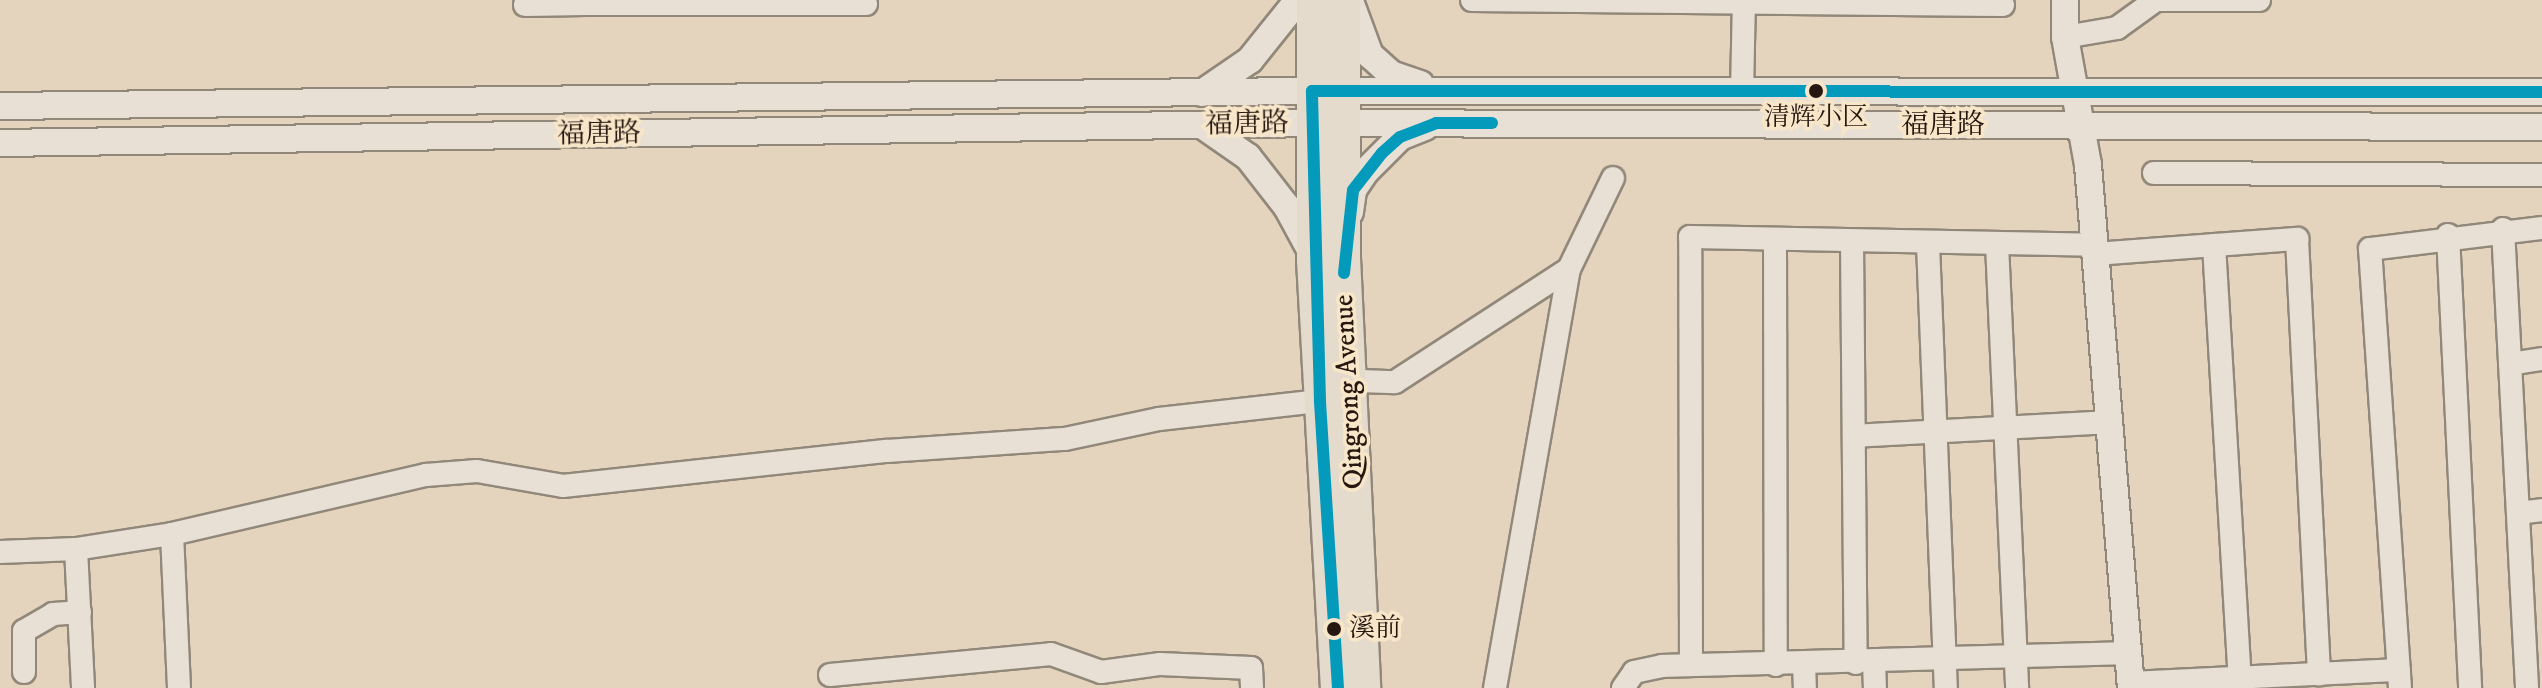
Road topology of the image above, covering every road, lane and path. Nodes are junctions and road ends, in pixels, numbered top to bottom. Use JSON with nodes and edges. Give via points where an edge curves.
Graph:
{"nodes":[{"id":1,"x":1298,"y":0,"type":"edge"},
{"id":2,"x":1314,"y":0,"type":"edge"},
{"id":3,"x":1343,"y":0,"type":"edge"},
{"id":4,"x":1350,"y":0,"type":"edge"},
{"id":5,"x":1472,"y":0,"type":"edge"},
{"id":6,"x":1540,"y":0,"type":"edge"},
{"id":7,"x":2065,"y":0,"type":"edge"},
{"id":8,"x":2259,"y":0,"type":"edge"},
{"id":9,"x":800,"y":1,"type":"edge"},
{"id":10,"x":1596,"y":1,"type":"edge"},
{"id":11,"x":1651,"y":1,"type":"edge"},
{"id":12,"x":2153,"y":1,"type":"edge"},
{"id":13,"x":586,"y":2,"type":"edge"},
{"id":14,"x":714,"y":2,"type":"edge"},
{"id":15,"x":1744,"y":2,"type":"edge"},
{"id":16,"x":1801,"y":2,"type":"edge"},
{"id":17,"x":1858,"y":2,"type":"edge"},
{"id":18,"x":1916,"y":2,"type":"edge"},
{"id":19,"x":1969,"y":2,"type":"edge"},
{"id":20,"x":866,"y":4,"type":"dead end"},
{"id":21,"x":525,"y":5,"type":"dead end"},
{"id":22,"x":2003,"y":5,"type":"dead end"},
{"id":23,"x":2065,"y":37,"type":"junction"},
{"id":24,"x":1438,"y":91,"type":"junction"},
{"id":25,"x":2542,"y":92,"type":"edge"},
{"id":26,"x":1202,"y":93,"type":"junction"},
{"id":27,"x":1742,"y":93,"type":"junction"},
{"id":28,"x":2078,"y":94,"type":"junction"},
{"id":29,"x":0,"y":106,"type":"edge"},
{"id":30,"x":1327,"y":107,"type":"junction"},
{"id":31,"x":1436,"y":123,"type":"junction"},
{"id":32,"x":1202,"y":125,"type":"junction"},
{"id":33,"x":2084,"y":125,"type":"junction"},
{"id":34,"x":2542,"y":127,"type":"edge"},
{"id":35,"x":0,"y":143,"type":"edge"},
{"id":36,"x":2154,"y":173,"type":"dead end"},
{"id":37,"x":2542,"y":175,"type":"edge"},
{"id":38,"x":1613,"y":178,"type":"dead end"},
{"id":39,"x":2542,"y":228,"type":"edge"},
{"id":40,"x":2503,"y":229,"type":"junction"},
{"id":41,"x":2448,"y":235,"type":"junction"},
{"id":42,"x":1775,"y":240,"type":"junction"},
{"id":43,"x":1852,"y":241,"type":"junction"},
{"id":44,"x":1928,"y":244,"type":"junction"},
{"id":45,"x":1997,"y":244,"type":"junction"},
{"id":46,"x":2214,"y":245,"type":"junction"},
{"id":47,"x":2095,"y":250,"type":"junction"},
{"id":48,"x":1329,"y":259,"type":"junction"},
{"id":49,"x":1569,"y":269,"type":"junction"},
{"id":50,"x":2542,"y":359,"type":"edge"},
{"id":51,"x":2510,"y":364,"type":"junction"},
{"id":52,"x":1335,"y":400,"type":"junction"},
{"id":53,"x":2110,"y":422,"type":"junction"},
{"id":54,"x":2005,"y":429,"type":"junction"},
{"id":55,"x":1935,"y":432,"type":"junction"},
{"id":56,"x":1854,"y":436,"type":"junction"},
{"id":57,"x":2542,"y":510,"type":"edge"},
{"id":58,"x":2518,"y":513,"type":"junction"},
{"id":59,"x":172,"y":534,"type":"junction"},
{"id":60,"x":76,"y":549,"type":"junction"},
{"id":61,"x":0,"y":552,"type":"edge"},
{"id":62,"x":80,"y":612,"type":"junction"},
{"id":63,"x":2128,"y":653,"type":"junction"},
{"id":64,"x":2016,"y":658,"type":"junction"},
{"id":65,"x":1944,"y":659,"type":"junction"},
{"id":66,"x":1865,"y":662,"type":"junction"},
{"id":67,"x":1804,"y":663,"type":"junction"},
{"id":68,"x":1691,"y":665,"type":"junction"},
{"id":69,"x":1776,"y":665,"type":"junction"},
{"id":70,"x":24,"y":672,"type":"dead end"},
{"id":71,"x":2319,"y":674,"type":"junction"},
{"id":72,"x":830,"y":675,"type":"dead end"},
{"id":73,"x":1662,"y":677,"type":"edge"},
{"id":74,"x":1733,"y":677,"type":"edge"},
{"id":75,"x":2240,"y":678,"type":"junction"},
{"id":76,"x":2400,"y":679,"type":"edge"},
{"id":77,"x":2212,"y":684,"type":"edge"},
{"id":78,"x":2131,"y":685,"type":"edge"},
{"id":79,"x":2527,"y":687,"type":"edge"},
{"id":80,"x":83,"y":688,"type":"edge"},
{"id":81,"x":179,"y":688,"type":"edge"},
{"id":82,"x":1252,"y":688,"type":"edge"},
{"id":83,"x":1338,"y":688,"type":"edge"},
{"id":84,"x":1363,"y":688,"type":"edge"},
{"id":85,"x":1495,"y":688,"type":"edge"},
{"id":86,"x":1623,"y":688,"type":"edge"},
{"id":87,"x":1805,"y":688,"type":"edge"},
{"id":88,"x":1875,"y":688,"type":"edge"},
{"id":89,"x":1946,"y":688,"type":"edge"},
{"id":90,"x":2017,"y":688,"type":"edge"},
{"id":91,"x":2470,"y":688,"type":"edge"}],
"edges":[{"from":1,"to":26,"type":"street","via":[[1250,60]]},
{"from":2,"to":30,"type":"main road","name":"Qingrong Avenue"},
{"from":3,"to":30,"type":"main road","name":"Qingrong Avenue"},
{"from":4,"to":24,"type":"street","via":[[1370,55],[1391,74]]},
{"from":5,"to":6,"type":"street"},
{"from":6,"to":10,"type":"street"},
{"from":7,"to":23,"type":"street"},
{"from":8,"to":12,"type":"street"},
{"from":9,"to":14,"type":"street"},
{"from":9,"to":20,"type":"street"},
{"from":10,"to":11,"type":"street"},
{"from":11,"to":15,"type":"street"},
{"from":12,"to":23,"type":"street","via":[[2117,28]]},
{"from":13,"to":14,"type":"street"},
{"from":13,"to":21,"type":"street"},
{"from":15,"to":16,"type":"street"},
{"from":15,"to":27,"type":"street"},
{"from":16,"to":17,"type":"street"},
{"from":17,"to":18,"type":"street"},
{"from":18,"to":19,"type":"street"},
{"from":19,"to":22,"type":"street"},
{"from":23,"to":28,"type":"street"},
{"from":24,"to":27,"type":"street","name":"福唐路"},
{"from":24,"to":30,"type":"street","name":"福唐路"},
{"from":25,"to":28,"type":"street","name":"福唐路"},
{"from":26,"to":29,"type":"street","name":"福唐路"},
{"from":26,"to":30,"type":"street","name":"福唐路"},
{"from":27,"to":28,"type":"street","name":"福唐路"},
{"from":28,"to":33,"type":"street"},
{"from":30,"to":31,"type":"street","name":"福唐路"},
{"from":30,"to":32,"type":"street","name":"福唐路"},
{"from":30,"to":48,"type":"main road","name":"Qingrong Avenue"},
{"from":31,"to":33,"type":"street","name":"福唐路"},
{"from":31,"to":48,"type":"street","via":[[1400,137],[1366,171],[1353,190]]},
{"from":32,"to":35,"type":"street","name":"福唐路"},
{"from":32,"to":48,"type":"street","via":[[1248,157]]},
{"from":33,"to":34,"type":"street","name":"福唐路"},
{"from":33,"to":47,"type":"street"},
{"from":36,"to":37,"type":"street"},
{"from":38,"to":49,"type":"street"},
{"from":39,"to":40,"type":"street"},
{"from":40,"to":41,"type":"street"},
{"from":40,"to":51,"type":"street"},
{"from":41,"to":76,"type":"street","via":[[2370,249]]},
{"from":41,"to":91,"type":"street"},
{"from":42,"to":43,"type":"street"},
{"from":42,"to":68,"type":"street","via":[[1690,237]]},
{"from":42,"to":69,"type":"street"},
{"from":43,"to":44,"type":"street"},
{"from":43,"to":56,"type":"street"},
{"from":44,"to":45,"type":"street"},
{"from":44,"to":55,"type":"street"},
{"from":45,"to":47,"type":"street"},
{"from":45,"to":54,"type":"street"},
{"from":46,"to":47,"type":"street"},
{"from":46,"to":71,"type":"street","via":[[2297,239]]},
{"from":46,"to":75,"type":"street"},
{"from":47,"to":53,"type":"street"},
{"from":48,"to":52,"type":"main road","name":"Qingrong Avenue"},
{"from":49,"to":52,"type":"street","via":[[1395,382],[1360,381]]},
{"from":49,"to":85,"type":"street"},
{"from":50,"to":51,"type":"street"},
{"from":51,"to":58,"type":"street"},
{"from":52,"to":59,"type":"street","via":[[1159,419],[1065,439],[887,451],[563,486],[477,471],[426,475]]},
{"from":52,"to":83,"type":"main road","name":"Qingrong Avenue"},
{"from":52,"to":84,"type":"main road","name":"Qingrong Avenue"},
{"from":53,"to":54,"type":"street"},
{"from":53,"to":63,"type":"street"},
{"from":54,"to":55,"type":"street"},
{"from":54,"to":64,"type":"street"},
{"from":55,"to":56,"type":"street"},
{"from":55,"to":65,"type":"street"},
{"from":56,"to":66,"type":"street"},
{"from":57,"to":58,"type":"street"},
{"from":58,"to":79,"type":"street"},
{"from":59,"to":60,"type":"street"},
{"from":59,"to":81,"type":"street"},
{"from":60,"to":61,"type":"street"},
{"from":60,"to":62,"type":"street"},
{"from":62,"to":70,"type":"street","via":[[53,614],[24,631]]},
{"from":62,"to":80,"type":"street"},
{"from":63,"to":64,"type":"street"},
{"from":63,"to":78,"type":"street"},
{"from":64,"to":65,"type":"street"},
{"from":64,"to":90,"type":"street"},
{"from":65,"to":66,"type":"street"},
{"from":65,"to":89,"type":"street"},
{"from":66,"to":67,"type":"street"},
{"from":66,"to":88,"type":"street"},
{"from":67,"to":69,"type":"street"},
{"from":67,"to":87,"type":"street"},
{"from":68,"to":73,"type":"street"},
{"from":68,"to":74,"type":"street"},
{"from":69,"to":74,"type":"street"},
{"from":71,"to":75,"type":"street"},
{"from":71,"to":76,"type":"street"},
{"from":72,"to":82,"type":"street","via":[[1051,654],[1101,672],[1160,664],[1251,668]]},
{"from":73,"to":86,"type":"street","via":[[1634,672]]},
{"from":75,"to":77,"type":"street"},
{"from":77,"to":78,"type":"street"}]}
